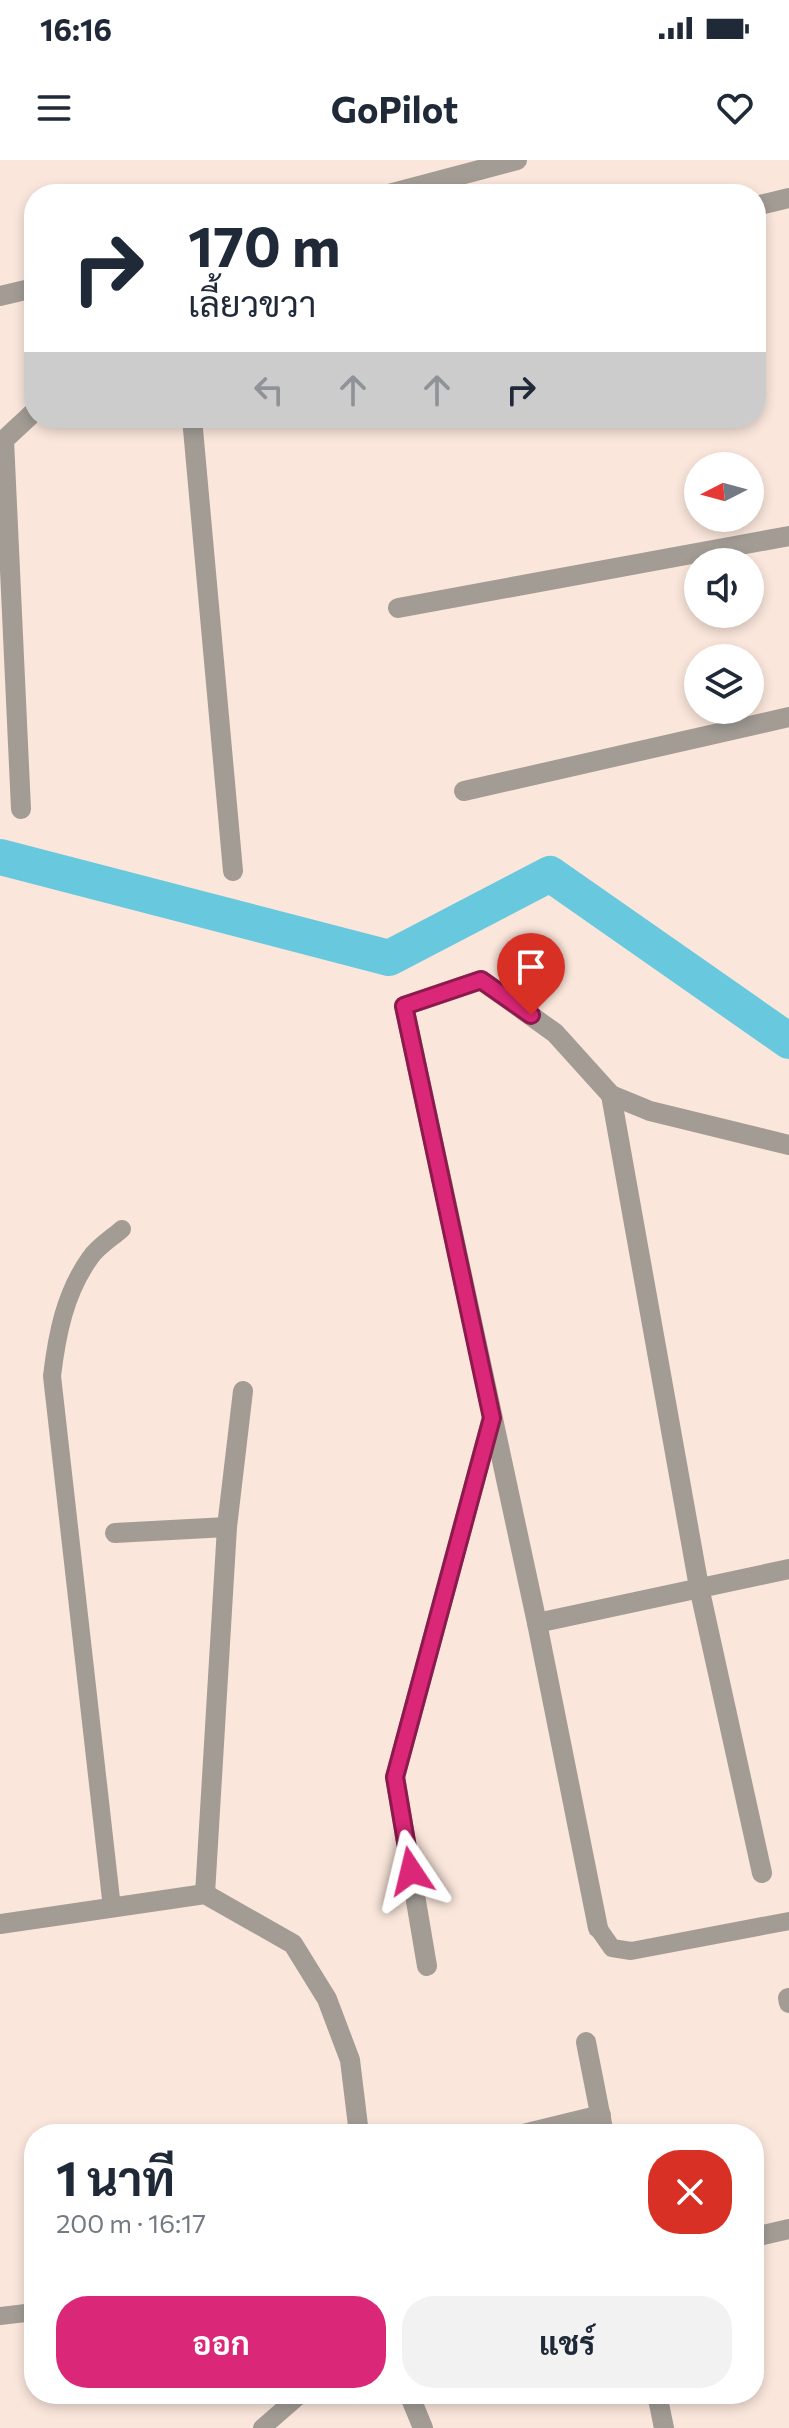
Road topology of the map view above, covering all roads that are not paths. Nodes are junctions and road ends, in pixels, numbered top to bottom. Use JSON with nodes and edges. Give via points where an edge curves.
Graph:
{"nodes":[{"id":1,"x":517,"y":160,"type":"edge"},
{"id":2,"x":427,"y":184,"type":"edge"},
{"id":3,"x":789,"y":198,"type":"edge"},
{"id":4,"x":766,"y":204,"type":"edge"},
{"id":5,"x":24,"y":290,"type":"edge"},
{"id":6,"x":0,"y":296,"type":"edge"},
{"id":7,"x":24,"y":421,"type":"edge"},
{"id":8,"x":193,"y":428,"type":"edge"},
{"id":9,"x":3,"y":492,"type":"edge"},
{"id":10,"x":789,"y":536,"type":"edge"},
{"id":11,"x":398,"y":608,"type":"dead end"},
{"id":12,"x":789,"y":717,"type":"edge"},
{"id":13,"x":464,"y":791,"type":"dead end"},
{"id":14,"x":21,"y":809,"type":"dead end"},
{"id":15,"x":233,"y":871,"type":"dead end"},
{"id":16,"x":611,"y":1095,"type":"junction"},
{"id":17,"x":789,"y":1145,"type":"edge"},
{"id":18,"x":122,"y":1229,"type":"dead end"},
{"id":19,"x":243,"y":1391,"type":"dead end"},
{"id":20,"x":492,"y":1418,"type":"junction"},
{"id":21,"x":227,"y":1527,"type":"junction"},
{"id":22,"x":115,"y":1533,"type":"dead end"},
{"id":23,"x":789,"y":1569,"type":"edge"},
{"id":24,"x":699,"y":1587,"type":"junction"},
{"id":25,"x":537,"y":1623,"type":"junction"},
{"id":26,"x":762,"y":1873,"type":"dead end"},
{"id":27,"x":205,"y":1894,"type":"junction"},
{"id":28,"x":112,"y":1908,"type":"junction"},
{"id":29,"x":789,"y":1921,"type":"edge"},
{"id":30,"x":0,"y":1924,"type":"edge"},
{"id":31,"x":598,"y":1928,"type":"joint"},
{"id":32,"x":427,"y":1966,"type":"dead end"},
{"id":33,"x":586,"y":2042,"type":"dead end"},
{"id":34,"x":358,"y":2124,"type":"edge"},
{"id":35,"x":602,"y":2124,"type":"edge"},
{"id":36,"x":789,"y":2229,"type":"edge"},
{"id":37,"x":764,"y":2235,"type":"edge"},
{"id":38,"x":24,"y":2313,"type":"edge"},
{"id":39,"x":0,"y":2316,"type":"edge"},
{"id":40,"x":290,"y":2404,"type":"edge"},
{"id":41,"x":413,"y":2404,"type":"edge"},
{"id":42,"x":659,"y":2404,"type":"edge"},
{"id":43,"x":262,"y":2428,"type":"edge"},
{"id":44,"x":423,"y":2428,"type":"edge"},
{"id":45,"x":664,"y":2428,"type":"edge"}],
"edges":[{"from":1,"to":2,"type":"street"},
{"from":3,"to":4,"type":"street"},
{"from":5,"to":6,"type":"street"},
{"from":7,"to":9,"type":"street","via":[[4,440]]},
{"from":8,"to":15,"type":"street"},
{"from":9,"to":14,"type":"street"},
{"from":10,"to":11,"type":"street"},
{"from":12,"to":13,"type":"street"},
{"from":16,"to":17,"type":"street","via":[[650,1111]]},
{"from":16,"to":20,"type":"street","via":[[555,1033],[481,980],[404,1006]]},
{"from":16,"to":24,"type":"street"},
{"from":18,"to":28,"type":"lane","via":[[91,1256],[67,1299],[52,1376]]},
{"from":19,"to":21,"type":"street"},
{"from":20,"to":25,"type":"street"},
{"from":20,"to":32,"type":"street","via":[[395,1777]]},
{"from":21,"to":22,"type":"street"},
{"from":21,"to":27,"type":"street"},
{"from":23,"to":24,"type":"street"},
{"from":24,"to":25,"type":"street"},
{"from":24,"to":26,"type":"street"},
{"from":25,"to":31,"type":"street"},
{"from":27,"to":28,"type":"street"},
{"from":27,"to":34,"type":"street","via":[[293,1944],[327,1999],[350,2060]]},
{"from":28,"to":30,"type":"street"},
{"from":29,"to":31,"type":"lane","via":[[631,1951],[612,1948]]},
{"from":33,"to":35,"type":"street"},
{"from":36,"to":37,"type":"street"},
{"from":38,"to":39,"type":"lane"},
{"from":40,"to":43,"type":"lane"},
{"from":41,"to":44,"type":"street"},
{"from":42,"to":45,"type":"street"}]}
